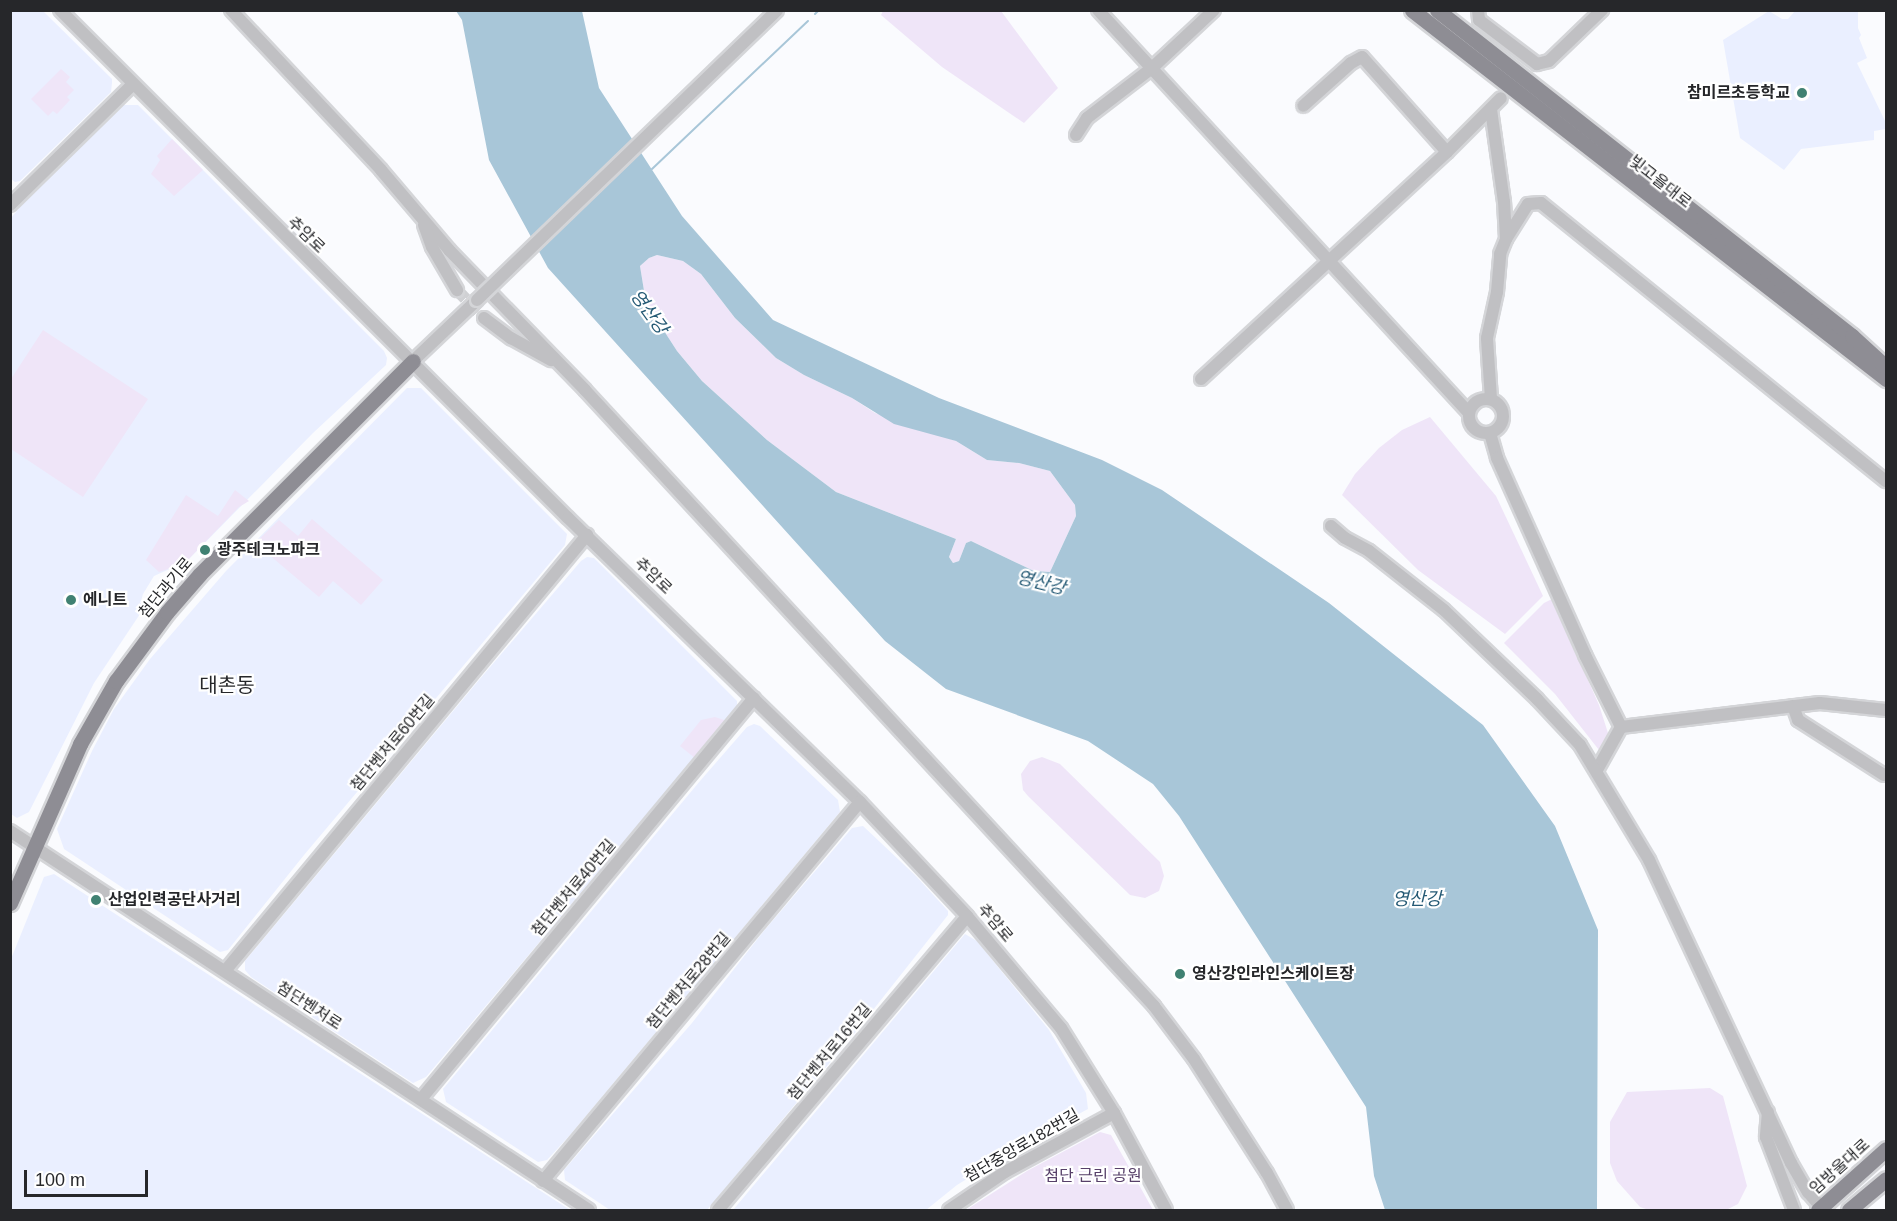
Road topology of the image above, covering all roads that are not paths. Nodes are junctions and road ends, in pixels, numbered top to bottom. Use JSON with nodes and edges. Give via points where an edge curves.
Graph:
{"nodes":[{"id":1,"x":60,"y":10,"type":"edge"},
{"id":2,"x":231,"y":10,"type":"edge"},
{"id":3,"x":777,"y":10,"type":"edge"},
{"id":4,"x":1098,"y":10,"type":"edge"},
{"id":5,"x":1214,"y":10,"type":"edge"},
{"id":6,"x":1406,"y":10,"type":"edge"},
{"id":7,"x":1437,"y":10,"type":"edge"},
{"id":8,"x":1467,"y":10,"type":"edge"},
{"id":9,"x":1602,"y":10,"type":"edge"},
{"id":10,"x":1418,"y":15,"type":"edge"},
{"id":11,"x":1478,"y":15,"type":"edge"},
{"id":12,"x":1152,"y":68,"type":"junction"},
{"id":13,"x":132,"y":85,"type":"junction"},
{"id":14,"x":1502,"y":98,"type":"dead end"},
{"id":15,"x":1303,"y":106,"type":"dead end"},
{"id":16,"x":1491,"y":109,"type":"junction"},
{"id":17,"x":1076,"y":135,"type":"dead end"},
{"id":18,"x":1447,"y":152,"type":"junction"},
{"id":19,"x":15,"y":191,"type":"edge"},
{"id":20,"x":10,"y":205,"type":"edge"},
{"id":21,"x":421,"y":218,"type":"junction"},
{"id":22,"x":1506,"y":239,"type":"junction"},
{"id":23,"x":1329,"y":260,"type":"junction"},
{"id":24,"x":457,"y":290,"type":"tunnel mouth"},
{"id":25,"x":484,"y":318,"type":"tunnel mouth"},
{"id":26,"x":1848,"y":342,"type":"junction"},
{"id":27,"x":1887,"y":358,"type":"edge"},
{"id":28,"x":413,"y":361,"type":"junction"},
{"id":29,"x":1887,"y":367,"type":"edge"},
{"id":30,"x":571,"y":376,"type":"junction"},
{"id":31,"x":1201,"y":379,"type":"dead end"},
{"id":32,"x":1887,"y":379,"type":"edge"},
{"id":33,"x":1887,"y":388,"type":"edge"},
{"id":34,"x":1491,"y":399,"type":"junction"},
{"id":35,"x":1469,"y":413,"type":"junction"},
{"id":36,"x":1490,"y":433,"type":"junction"},
{"id":37,"x":1887,"y":481,"type":"edge"},
{"id":38,"x":1331,"y":526,"type":"dead end"},
{"id":39,"x":587,"y":536,"type":"junction"},
{"id":40,"x":754,"y":698,"type":"junction"},
{"id":41,"x":1793,"y":706,"type":"junction"},
{"id":42,"x":1887,"y":710,"type":"edge"},
{"id":43,"x":1621,"y":727,"type":"junction"},
{"id":44,"x":1598,"y":770,"type":"junction"},
{"id":45,"x":1884,"y":775,"type":"dead end"},
{"id":46,"x":860,"y":802,"type":"junction"},
{"id":47,"x":10,"y":831,"type":"edge"},
{"id":48,"x":33,"y":846,"type":"junction"},
{"id":49,"x":10,"y":903,"type":"edge"},
{"id":50,"x":967,"y":916,"type":"junction"},
{"id":51,"x":225,"y":971,"type":"junction"},
{"id":52,"x":421,"y":1099,"type":"junction"},
{"id":53,"x":1768,"y":1110,"type":"junction"},
{"id":54,"x":1114,"y":1113,"type":"junction"},
{"id":55,"x":1887,"y":1149,"type":"edge"},
{"id":56,"x":1887,"y":1179,"type":"edge"},
{"id":57,"x":543,"y":1181,"type":"junction"},
{"id":58,"x":1820,"y":1209,"type":"edge"},
{"id":59,"x":589,"y":1210,"type":"edge"},
{"id":60,"x":718,"y":1210,"type":"edge"},
{"id":61,"x":949,"y":1210,"type":"edge"},
{"id":62,"x":1166,"y":1210,"type":"edge"},
{"id":63,"x":1287,"y":1210,"type":"edge"},
{"id":64,"x":1794,"y":1210,"type":"edge"},
{"id":65,"x":1849,"y":1210,"type":"edge"}],
"edges":[{"from":1,"to":13,"type":"street","name":"추암로"},
{"from":2,"to":21,"type":"street"},
{"from":3,"to":28,"type":"street","name":"첨단과기로","bridge":true},
{"from":4,"to":12,"type":"street"},
{"from":5,"to":12,"type":"street"},
{"from":6,"to":10,"type":"main road","name":"빛고을대로"},
{"from":7,"to":26,"type":"main road","name":"빛고을대로"},
{"from":8,"to":11,"type":"street"},
{"from":9,"to":11,"type":"street","via":[[1549,61],[1537,64]]},
{"from":10,"to":26,"type":"main road","name":"빛고을대로"},
{"from":12,"to":17,"type":"street","via":[[1087,118]]},
{"from":12,"to":23,"type":"street"},
{"from":13,"to":19,"type":"street"},
{"from":13,"to":28,"type":"street","name":"추암로"},
{"from":14,"to":16,"type":"street"},
{"from":15,"to":18,"type":"street","via":[[1362,57]]},
{"from":16,"to":18,"type":"street"},
{"from":16,"to":22,"type":"street"},
{"from":18,"to":23,"type":"street"},
{"from":19,"to":20,"type":"street"},
{"from":21,"to":24,"type":"street","via":[[432,247]]},
{"from":21,"to":30,"type":"street"},
{"from":22,"to":34,"type":"street","via":[[1500,254],[1487,338]]},
{"from":22,"to":37,"type":"street","via":[[1528,204],[1541,203]]},
{"from":23,"to":31,"type":"street"},
{"from":23,"to":35,"type":"street"},
{"from":25,"to":30,"type":"street"},
{"from":26,"to":27,"type":"main road"},
{"from":26,"to":29,"type":"main road","name":"빛고을대로"},
{"from":26,"to":32,"type":"main road","name":"빛고을대로"},
{"from":26,"to":33,"type":"main road"},
{"from":28,"to":39,"type":"street","name":"추암로"},
{"from":28,"to":48,"type":"main road","name":"첨단과기로","via":[[200,574],[167,612],[94,717]]},
{"from":30,"to":63,"type":"street","via":[[1154,1006],[1194,1059]]},
{"from":34,"to":35,"type":"street","via":[[1479,399]]},
{"from":34,"to":36,"type":"street","via":[[1500,405],[1503,416],[1499,427]]},
{"from":35,"to":36,"type":"street","via":[[1474,428]]},
{"from":36,"to":43,"type":"street","via":[[1497,458]]},
{"from":38,"to":44,"type":"street","via":[[1369,550],[1452,617],[1537,699]]},
{"from":39,"to":40,"type":"street","name":"추암로"},
{"from":39,"to":51,"type":"street","name":"첨단벤처로60번길"},
{"from":40,"to":46,"type":"street","name":"추암로"},
{"from":40,"to":52,"type":"street","name":"첨단벤처로40번길"},
{"from":41,"to":42,"type":"street","via":[[1820,703]]},
{"from":41,"to":43,"type":"street"},
{"from":41,"to":45,"type":"street","via":[[1798,720]]},
{"from":43,"to":44,"type":"street"},
{"from":44,"to":53,"type":"street","via":[[1649,860]]},
{"from":46,"to":50,"type":"street","name":"추암로"},
{"from":46,"to":57,"type":"street","name":"첨단벤처로28번길"},
{"from":47,"to":48,"type":"street","name":"첨단벤처로"},
{"from":48,"to":49,"type":"main road","name":"첨단과기로"},
{"from":48,"to":51,"type":"street","name":"첨단벤처로"},
{"from":50,"to":54,"type":"street","name":"추암로","via":[[1061,1028]]},
{"from":50,"to":60,"type":"street","name":"첨단벤처로16번길"},
{"from":51,"to":52,"type":"street","name":"첨단벤처로"},
{"from":52,"to":57,"type":"street","name":"첨단벤처로"},
{"from":53,"to":58,"type":"street","via":[[1791,1163]]},
{"from":53,"to":64,"type":"street","via":[[1766,1137]]},
{"from":54,"to":61,"type":"street","name":"첨단중앙로182번길","via":[[1015,1166]]},
{"from":54,"to":62,"type":"street","name":"추암로"},
{"from":55,"to":58,"type":"main road","name":"임방울대로"},
{"from":56,"to":65,"type":"main road"},
{"from":57,"to":59,"type":"street","name":"첨단벤처로"}]}
